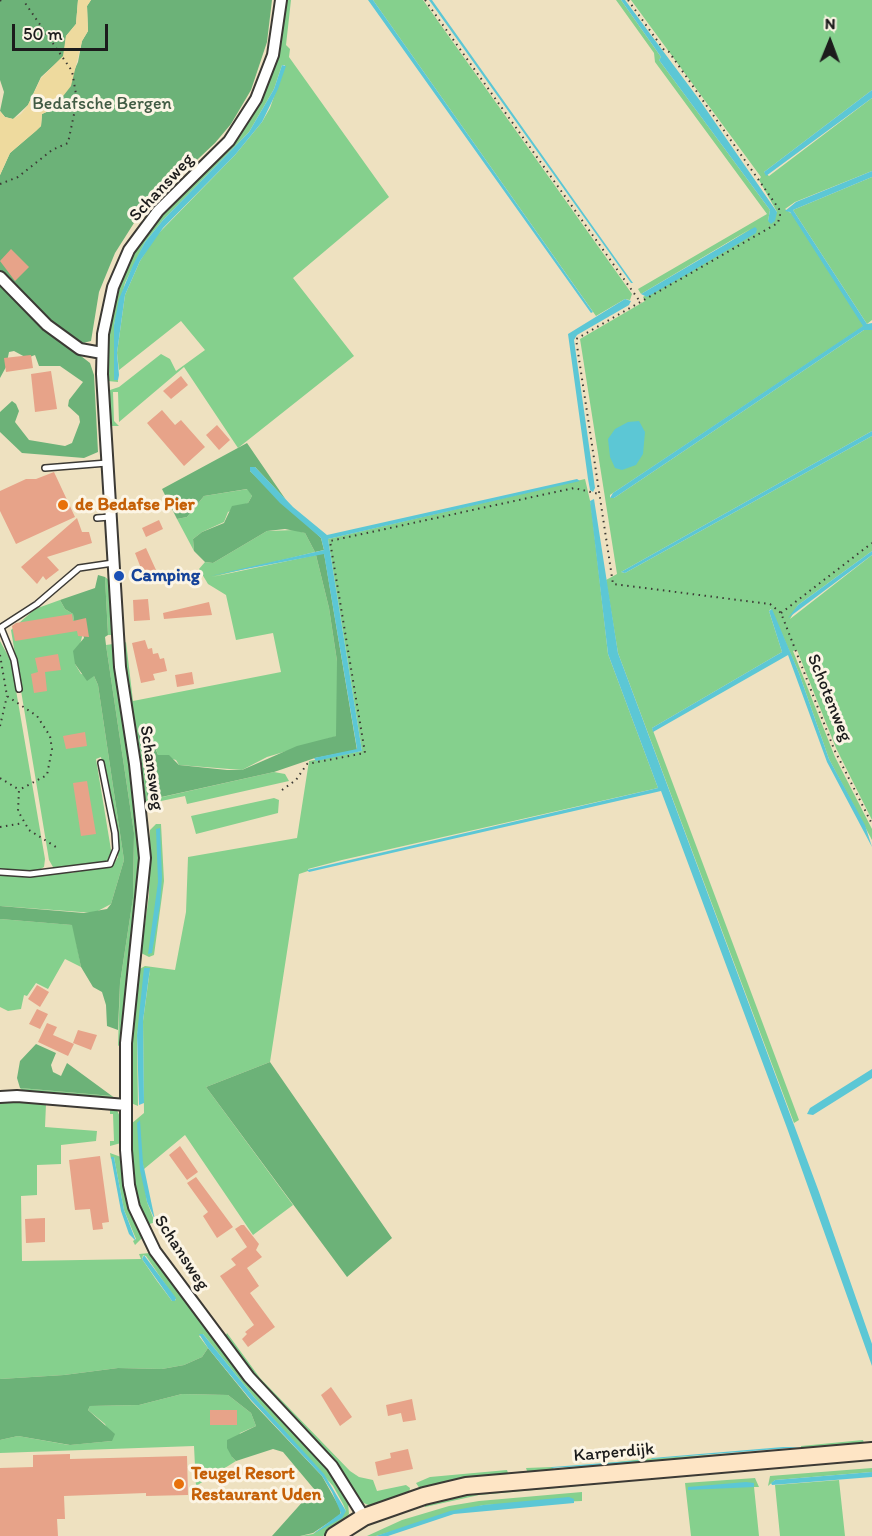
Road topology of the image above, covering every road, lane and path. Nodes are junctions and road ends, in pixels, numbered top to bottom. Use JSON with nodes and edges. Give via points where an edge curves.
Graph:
{"nodes":[{"id":1,"x":23,"y":0,"type":"edge"},
{"id":2,"x":281,"y":0,"type":"edge"},
{"id":3,"x":425,"y":0,"type":"edge"},
{"id":4,"x":628,"y":0,"type":"edge"},
{"id":5,"x":0,"y":184,"type":"edge"},
{"id":6,"x":0,"y":277,"type":"edge"},
{"id":7,"x":641,"y":303,"type":"junction"},
{"id":8,"x":102,"y":353,"type":"junction"},
{"id":9,"x":107,"y":463,"type":"junction"},
{"id":10,"x":45,"y":468,"type":"dead end"},
{"id":11,"x":599,"y":494,"type":"junction"},
{"id":12,"x":110,"y":517,"type":"junction"},
{"id":13,"x":97,"y":518,"type":"dead end"},
{"id":14,"x":872,"y":543,"type":"edge"},
{"id":15,"x":113,"y":563,"type":"junction"},
{"id":16,"x":781,"y":613,"type":"junction"},
{"id":17,"x":0,"y":628,"type":"edge"},
{"id":18,"x":0,"y":655,"type":"edge"},
{"id":19,"x":19,"y":689,"type":"dead end"},
{"id":20,"x":7,"y":696,"type":"junction"},
{"id":21,"x":0,"y":726,"type":"edge"},
{"id":22,"x":101,"y":763,"type":"dead end"},
{"id":23,"x":0,"y":778,"type":"edge"},
{"id":24,"x":19,"y":789,"type":"junction"},
{"id":25,"x":282,"y":790,"type":"dead end"},
{"id":26,"x":23,"y":823,"type":"junction"},
{"id":27,"x":872,"y":824,"type":"edge"},
{"id":28,"x":0,"y":827,"type":"edge"},
{"id":29,"x":56,"y":847,"type":"dead end"},
{"id":30,"x":0,"y":872,"type":"edge"},
{"id":31,"x":0,"y":1097,"type":"edge"},
{"id":32,"x":126,"y":1105,"type":"junction"},
{"id":33,"x":872,"y":1451,"type":"edge"},
{"id":34,"x":364,"y":1517,"type":"junction"},
{"id":35,"x":334,"y":1536,"type":"edge"}],
"edges":[{"from":1,"to":5,"type":"path","via":[[72,71],[77,100],[68,143],[52,150],[18,177]]},
{"from":2,"to":8,"type":"street","name":"Schansweg","via":[[278,32],[266,79],[245,118],[229,141],[158,212],[129,250],[113,287]]},
{"from":3,"to":7,"type":"path"},
{"from":4,"to":7,"type":"path","via":[[669,52],[780,216],[778,223]]},
{"from":6,"to":8,"type":"street","via":[[47,325],[80,349]]},
{"from":7,"to":11,"type":"path","via":[[576,339]]},
{"from":8,"to":9,"type":"street","name":"Schansweg"},
{"from":9,"to":10,"type":"lane"},
{"from":9,"to":12,"type":"street","name":"Schansweg"},
{"from":11,"to":16,"type":"path","via":[[613,584],[770,604]]},
{"from":11,"to":25,"type":"path","via":[[574,488],[330,541],[365,753],[307,764],[296,780]]},
{"from":12,"to":13,"type":"lane"},
{"from":12,"to":15,"type":"street","name":"Schansweg"},
{"from":14,"to":16,"type":"path"},
{"from":15,"to":17,"type":"lane","via":[[79,568],[37,604]]},
{"from":15,"to":32,"type":"street","name":"Schansweg","via":[[120,667],[146,858],[130,992]]},
{"from":16,"to":27,"type":"path","name":"Schotenweg","via":[[834,749]]},
{"from":17,"to":19,"type":"lane","via":[[14,660]]},
{"from":18,"to":20,"type":"path"},
{"from":20,"to":21,"type":"path"},
{"from":20,"to":24,"type":"path","via":[[37,716],[50,736],[52,749],[47,775]]},
{"from":22,"to":30,"type":"lane","via":[[115,833],[116,849],[110,864],[30,874]]},
{"from":23,"to":24,"type":"path"},
{"from":24,"to":26,"type":"path","via":[[16,800]]},
{"from":26,"to":28,"type":"path"},
{"from":26,"to":29,"type":"path"},
{"from":31,"to":32,"type":"street","via":[[17,1095]]},
{"from":32,"to":34,"type":"street","name":"Schansweg","via":[[129,1185],[155,1251],[249,1377],[332,1466]]},
{"from":33,"to":34,"type":"street","name":"Karperdijk","via":[[466,1486]]},
{"from":34,"to":35,"type":"street","name":"Karperdijk"}]}
